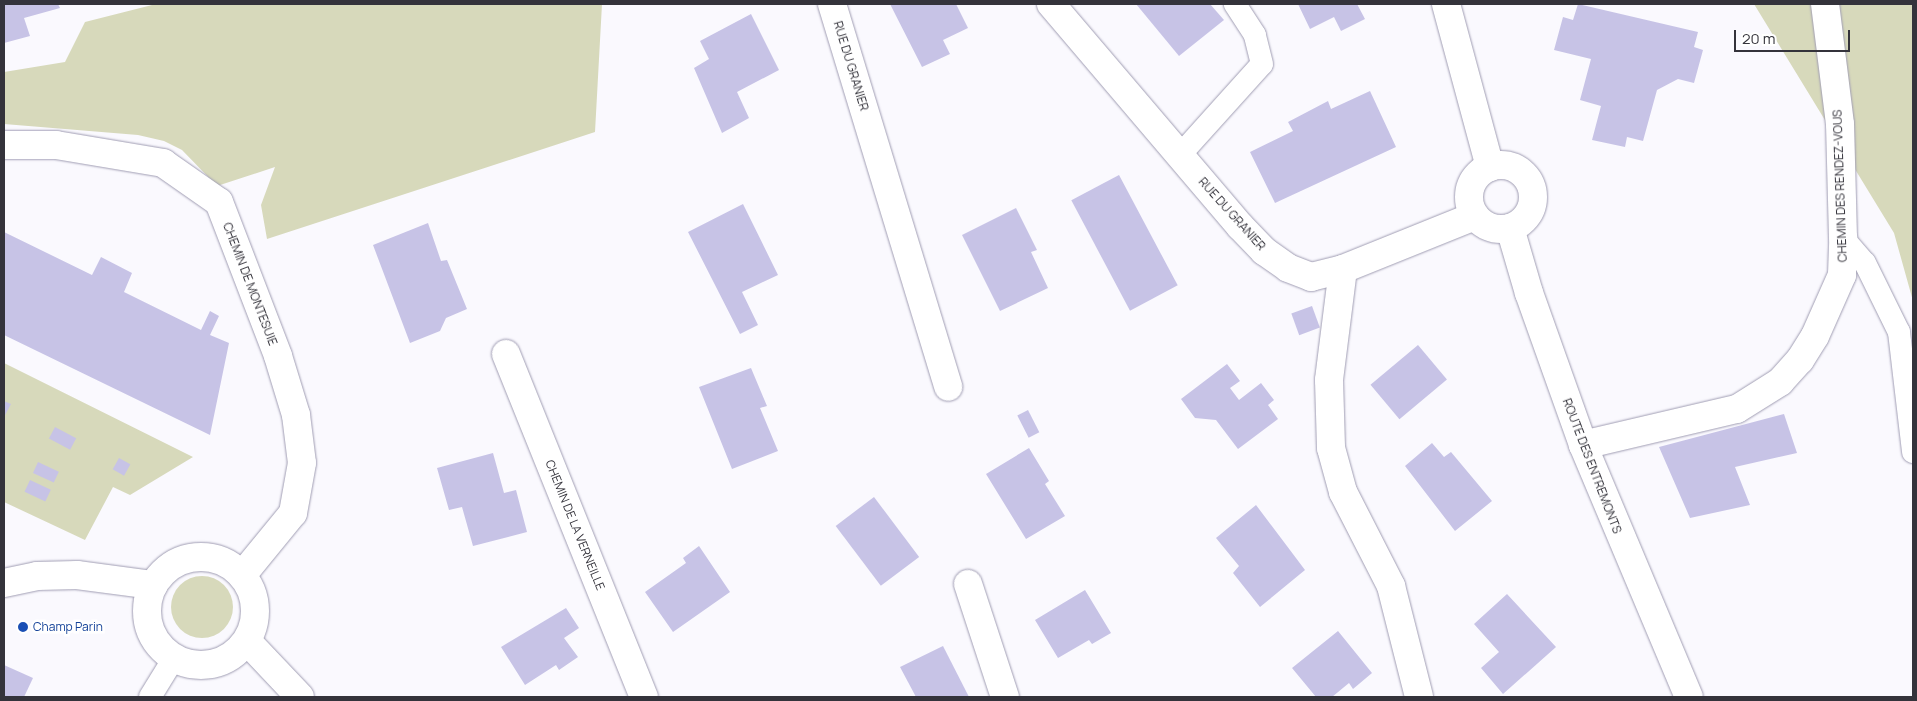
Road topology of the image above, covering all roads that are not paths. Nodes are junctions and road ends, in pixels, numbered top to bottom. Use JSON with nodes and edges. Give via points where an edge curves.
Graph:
{"nodes":[{"id":1,"x":832,"y":4,"type":"edge"},
{"id":2,"x":1051,"y":4,"type":"edge"},
{"id":3,"x":1235,"y":4,"type":"edge"},
{"id":4,"x":1446,"y":4,"type":"edge"},
{"id":5,"x":1825,"y":4,"type":"edge"},
{"id":6,"x":4,"y":145,"type":"edge"},
{"id":7,"x":1180,"y":156,"type":"junction"},
{"id":8,"x":1490,"y":167,"type":"junction"},
{"id":9,"x":1475,"y":216,"type":"junction"},
{"id":10,"x":1510,"y":228,"type":"junction"},
{"id":11,"x":1843,"y":238,"type":"junction"},
{"id":12,"x":1343,"y":268,"type":"junction"},
{"id":13,"x":506,"y":354,"type":"dead end"},
{"id":14,"x":948,"y":388,"type":"dead end"},
{"id":15,"x":1583,"y":444,"type":"junction"},
{"id":16,"x":1913,"y":452,"type":"edge"},
{"id":17,"x":243,"y":574,"type":"junction"},
{"id":18,"x":4,"y":583,"type":"edge"},
{"id":19,"x":968,"y":584,"type":"dead end"},
{"id":20,"x":153,"y":585,"type":"junction"},
{"id":21,"x":247,"y":641,"type":"junction"},
{"id":22,"x":174,"y":658,"type":"junction"},
{"id":23,"x":150,"y":697,"type":"edge"},
{"id":24,"x":300,"y":697,"type":"edge"},
{"id":25,"x":644,"y":697,"type":"edge"},
{"id":26,"x":1005,"y":697,"type":"edge"},
{"id":27,"x":1419,"y":697,"type":"edge"},
{"id":28,"x":1689,"y":697,"type":"edge"}],
"edges":[{"from":1,"to":14,"type":"street","name":"RUE DU GRANIER"},
{"from":2,"to":7,"type":"street","name":"RUE DU GRANIER"},
{"from":3,"to":7,"type":"lane","via":[[1255,35],[1262,64]]},
{"from":4,"to":8,"type":"street"},
{"from":5,"to":11,"type":"street","name":"CHEMIN DES RENDEZ-VOUS","via":[[1840,124]]},
{"from":6,"to":17,"type":"street","name":"CHEMIN DE MONTESUIE","via":[[56,145],[163,163],[219,202],[280,364],[296,415],[302,463],[293,513]]},
{"from":7,"to":12,"type":"street","name":"RUE DU GRANIER","via":[[1264,251],[1288,268],[1312,277]]},
{"from":8,"to":9,"type":"street","via":[[1474,179],[1470,188],[1470,208]]},
{"from":8,"to":10,"type":"street","via":[[1500,165],[1519,171],[1531,187],[1531,207],[1526,216]]},
{"from":9,"to":10,"type":"street","via":[[1490,227]]},
{"from":9,"to":12,"type":"street","name":"RUE DU GRANIER"},
{"from":10,"to":15,"type":"street","name":"ROUTE DES ENTREMONTS","via":[[1529,293]]},
{"from":11,"to":15,"type":"street","name":"CHEMIN DES RENDEZ-VOUS","via":[[1842,275],[1815,336],[1800,360],[1780,382],[1737,409]]},
{"from":11,"to":16,"type":"lane","via":[[1865,263],[1899,332]]},
{"from":12,"to":27,"type":"street","via":[[1329,380],[1331,448],[1344,492],[1391,586]]},
{"from":13,"to":25,"type":"street","name":"CHEMIN DE LA VERNEILLE"},
{"from":15,"to":28,"type":"street","name":"ROUTE DES ENTREMONTS"},
{"from":17,"to":20,"type":"street","via":[[229,563],[213,557],[195,556],[178,561],[163,571]]},
{"from":17,"to":21,"type":"street","via":[[252,590],[256,607]]},
{"from":18,"to":20,"type":"street","via":[[37,576],[77,575]]},
{"from":19,"to":26,"type":"street"},
{"from":20,"to":22,"type":"street","via":[[148,602],[152,634]]},
{"from":21,"to":22,"type":"street","via":[[222,662],[189,664]]},
{"from":21,"to":24,"type":"street"},
{"from":22,"to":23,"type":"lane"}]}
